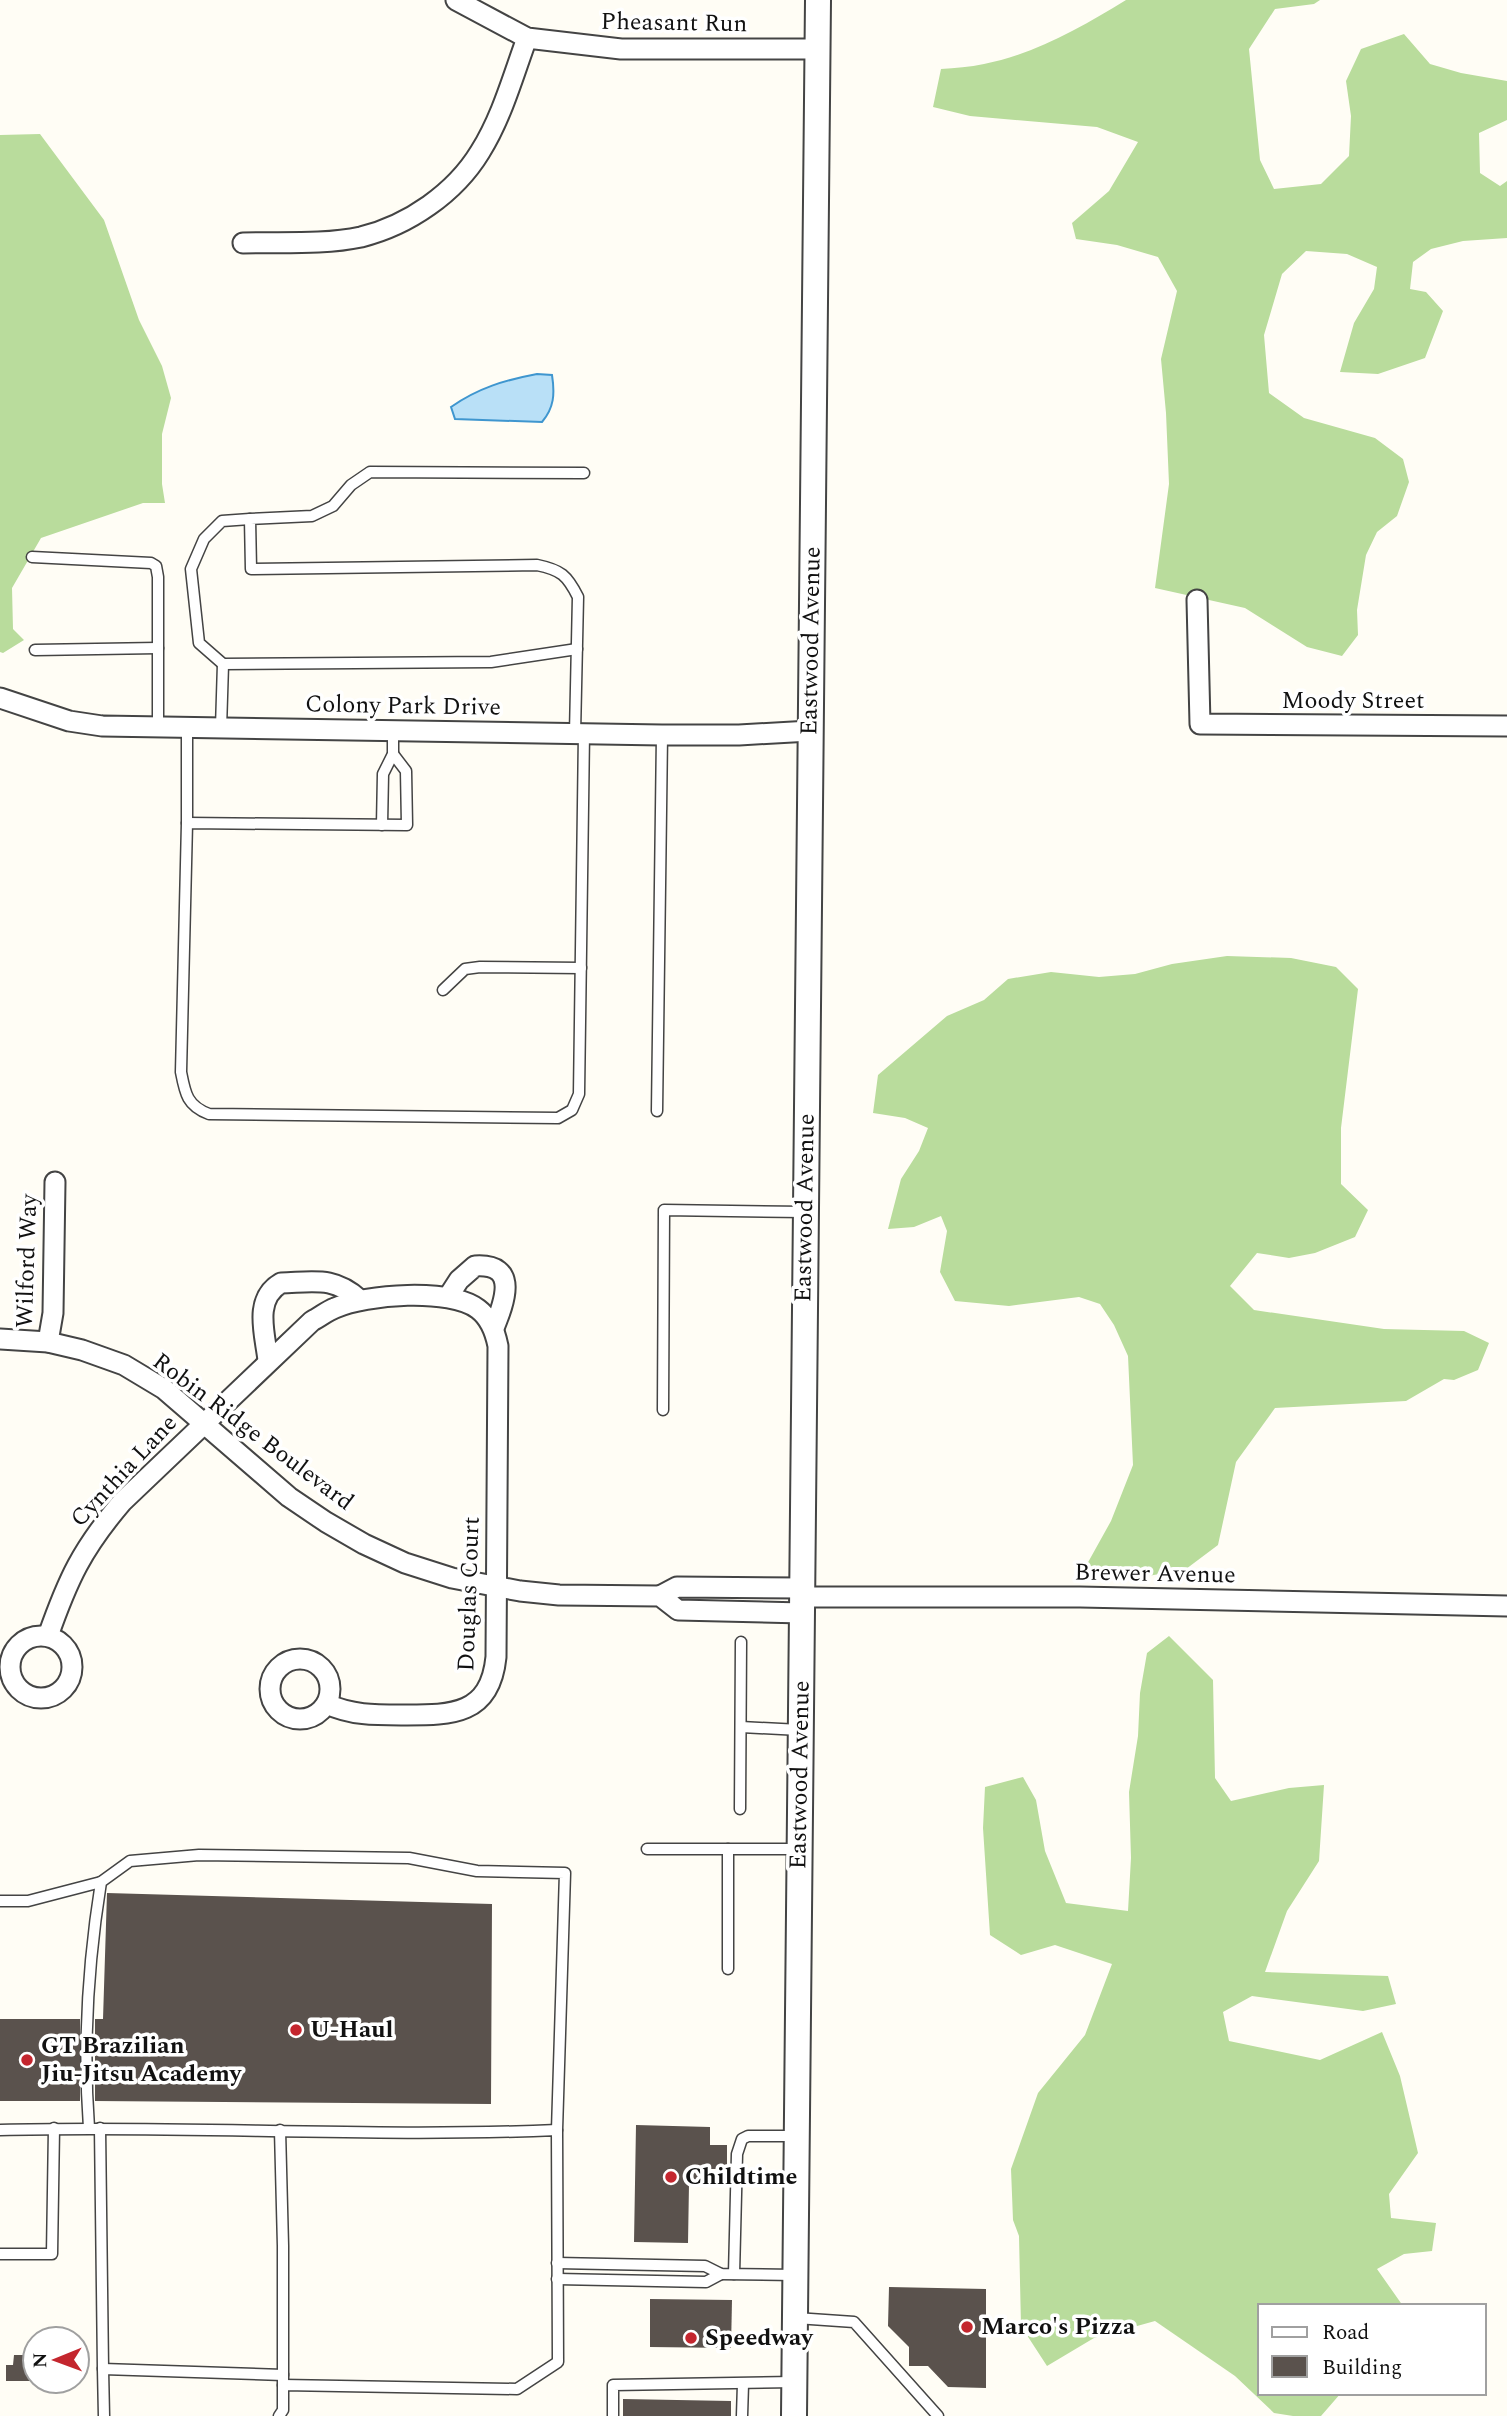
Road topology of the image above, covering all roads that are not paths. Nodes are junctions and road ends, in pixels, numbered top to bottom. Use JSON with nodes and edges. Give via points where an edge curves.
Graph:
{"nodes":[{"id":1,"x":456,"y":0,"type":"edge"},
{"id":2,"x":818,"y":0,"type":"edge"},
{"id":3,"x":527,"y":38,"type":"junction"},
{"id":4,"x":817,"y":49,"type":"junction"},
{"id":5,"x":243,"y":243,"type":"dead end"},
{"id":6,"x":584,"y":473,"type":"dead end"},
{"id":7,"x":250,"y":519,"type":"junction"},
{"id":8,"x":32,"y":556,"type":"dead end"},
{"id":9,"x":1197,"y":600,"type":"dead end"},
{"id":10,"x":158,"y":648,"type":"junction"},
{"id":11,"x":577,"y":649,"type":"junction"},
{"id":12,"x":35,"y":650,"type":"dead end"},
{"id":13,"x":223,"y":664,"type":"junction"},
{"id":14,"x":3,"y":706,"type":"edge"},
{"id":15,"x":1507,"y":726,"type":"edge"},
{"id":16,"x":158,"y":727,"type":"junction"},
{"id":17,"x":187,"y":727,"type":"junction"},
{"id":18,"x":221,"y":728,"type":"junction"},
{"id":19,"x":393,"y":729,"type":"junction"},
{"id":20,"x":810,"y":731,"type":"junction"},
{"id":21,"x":580,"y":733,"type":"junction"},
{"id":22,"x":662,"y":735,"type":"junction"},
{"id":23,"x":393,"y":754,"type":"junction"},
{"id":24,"x":187,"y":823,"type":"junction"},
{"id":25,"x":382,"y":825,"type":"junction"},
{"id":26,"x":581,"y":968,"type":"junction"},
{"id":27,"x":443,"y":990,"type":"dead end"},
{"id":28,"x":657,"y":1111,"type":"dead end"},
{"id":29,"x":55,"y":1182,"type":"dead end"},
{"id":30,"x":805,"y":1213,"type":"junction"},
{"id":31,"x":448,"y":1297,"type":"junction"},
{"id":32,"x":360,"y":1300,"type":"junction"},
{"id":33,"x":494,"y":1328,"type":"junction"},
{"id":34,"x":0,"y":1339,"type":"edge"},
{"id":35,"x":48,"y":1342,"type":"junction"},
{"id":36,"x":268,"y":1360,"type":"junction"},
{"id":37,"x":663,"y":1410,"type":"dead end"},
{"id":38,"x":204,"y":1422,"type":"junction"},
{"id":39,"x":497,"y":1587,"type":"junction"},
{"id":40,"x":802,"y":1599,"type":"junction"},
{"id":41,"x":1507,"y":1606,"type":"edge"},
{"id":42,"x":48,"y":1636,"type":"dead end"},
{"id":43,"x":741,"y":1642,"type":"dead end"},
{"id":44,"x":327,"y":1704,"type":"dead end"},
{"id":45,"x":741,"y":1727,"type":"junction"},
{"id":46,"x":801,"y":1730,"type":"junction"},
{"id":47,"x":740,"y":1809,"type":"dead end"},
{"id":48,"x":648,"y":1849,"type":"dead end"},
{"id":49,"x":728,"y":1849,"type":"junction"},
{"id":50,"x":800,"y":1849,"type":"junction"},
{"id":51,"x":100,"y":1882,"type":"junction"},
{"id":52,"x":0,"y":1901,"type":"edge"},
{"id":53,"x":728,"y":1969,"type":"dead end"},
{"id":54,"x":54,"y":2128,"type":"junction"},
{"id":55,"x":89,"y":2128,"type":"junction"},
{"id":56,"x":100,"y":2129,"type":"junction"},
{"id":57,"x":0,"y":2130,"type":"edge"},
{"id":58,"x":280,"y":2130,"type":"junction"},
{"id":59,"x":557,"y":2130,"type":"junction"},
{"id":60,"x":797,"y":2136,"type":"junction"},
{"id":61,"x":0,"y":2254,"type":"edge"},
{"id":62,"x":557,"y":2263,"type":"junction"},
{"id":63,"x":721,"y":2274,"type":"junction"},
{"id":64,"x":734,"y":2274,"type":"junction"},
{"id":65,"x":796,"y":2275,"type":"junction"},
{"id":66,"x":557,"y":2279,"type":"junction"},
{"id":67,"x":795,"y":2318,"type":"junction"},
{"id":68,"x":103,"y":2369,"type":"junction"},
{"id":69,"x":283,"y":2380,"type":"junction"},
{"id":70,"x":794,"y":2382,"type":"junction"},
{"id":71,"x":743,"y":2384,"type":"junction"},
{"id":72,"x":284,"y":2414,"type":"edge"},
{"id":73,"x":104,"y":2416,"type":"edge"},
{"id":74,"x":613,"y":2416,"type":"edge"},
{"id":75,"x":742,"y":2416,"type":"edge"},
{"id":76,"x":794,"y":2416,"type":"edge"},
{"id":77,"x":938,"y":2416,"type":"edge"}],
"edges":[{"from":1,"to":3,"type":"street","name":"Pheasant Run"},
{"from":2,"to":4,"type":"street","name":"Eastwood Avenue"},
{"from":3,"to":4,"type":"street","name":"Pheasant Run","via":[[621,49]]},
{"from":3,"to":5,"type":"street","via":[[480,152],[426,208],[361,237]]},
{"from":4,"to":20,"type":"street","name":"Eastwood Avenue"},
{"from":6,"to":7,"type":"lane","via":[[370,472],[333,506],[312,516]]},
{"from":7,"to":11,"type":"lane","via":[[251,569],[537,565],[556,569],[570,580],[578,597]]},
{"from":7,"to":13,"type":"lane","via":[[222,521],[204,539],[191,569],[199,643]]},
{"from":8,"to":10,"type":"lane","via":[[156,566]]},
{"from":9,"to":15,"type":"street","name":"Moody Street","via":[[1200,724]]},
{"from":10,"to":12,"type":"lane"},
{"from":10,"to":16,"type":"lane"},
{"from":11,"to":13,"type":"lane","via":[[491,662]]},
{"from":11,"to":21,"type":"lane"},
{"from":13,"to":18,"type":"lane"},
{"from":14,"to":16,"type":"street","name":"Colony Park Drive","via":[[102,726]]},
{"from":16,"to":17,"type":"street","name":"Colony Park Drive"},
{"from":17,"to":18,"type":"street","name":"Colony Park Drive"},
{"from":17,"to":24,"type":"lane"},
{"from":18,"to":19,"type":"street","name":"Colony Park Drive"},
{"from":19,"to":21,"type":"street","name":"Colony Park Drive"},
{"from":19,"to":23,"type":"lane"},
{"from":20,"to":22,"type":"street","name":"Colony Park Drive"},
{"from":20,"to":30,"type":"street","name":"Eastwood Avenue"},
{"from":21,"to":22,"type":"street","name":"Colony Park Drive"},
{"from":21,"to":26,"type":"lane"},
{"from":22,"to":28,"type":"lane"},
{"from":23,"to":25,"type":"lane","via":[[383,774]]},
{"from":23,"to":25,"type":"lane","via":[[407,771],[407,825]]},
{"from":24,"to":25,"type":"lane"},
{"from":24,"to":26,"type":"lane","via":[[181,1072],[186,1095],[197,1110],[209,1114],[558,1118],[572,1110],[579,1094]]},
{"from":26,"to":27,"type":"lane","via":[[465,969]]},
{"from":29,"to":35,"type":"street","name":"Wilford Way","via":[[53,1313]]},
{"from":30,"to":37,"type":"lane","via":[[664,1210]]},
{"from":30,"to":40,"type":"street","name":"Eastwood Avenue"},
{"from":31,"to":32,"type":"street","name":"Cynthia Lane","via":[[398,1295]]},
{"from":31,"to":33,"type":"street","name":"Cynthia Lane","via":[[476,1307]]},
{"from":31,"to":33,"type":"street","via":[[475,1266],[492,1268],[504,1279],[506,1294]]},
{"from":32,"to":36,"type":"street","name":"Cynthia Lane","via":[[312,1321]]},
{"from":32,"to":36,"type":"street","via":[[331,1282],[275,1286],[263,1309]]},
{"from":33,"to":39,"type":"street","name":"Douglas Court","via":[[498,1346]]},
{"from":34,"to":35,"type":"street","name":"Robin Ridge Boulevard"},
{"from":35,"to":38,"type":"street","name":"Robin Ridge Boulevard","via":[[124,1366],[164,1389]]},
{"from":36,"to":38,"type":"street","name":"Cynthia Lane"},
{"from":38,"to":39,"type":"street","name":"Robin Ridge Boulevard","via":[[289,1497],[335,1528],[405,1563]]},
{"from":38,"to":42,"type":"street","name":"Cynthia Lane","via":[[98,1530],[65,1586]]},
{"from":39,"to":40,"type":"street","name":"Robin Ridge Boulevard","via":[[559,1595],[660,1596],[678,1610]]},
{"from":39,"to":44,"type":"street","name":"Douglas Court","via":[[495,1669],[477,1702],[446,1715],[352,1714]]},
{"from":40,"to":41,"type":"street","name":"Brewer Avenue","via":[[1080,1597]]},
{"from":40,"to":46,"type":"street","name":"Eastwood Avenue"},
{"from":43,"to":45,"type":"lane"},
{"from":45,"to":46,"type":"lane"},
{"from":45,"to":47,"type":"lane"},
{"from":46,"to":50,"type":"street","name":"Eastwood Avenue"},
{"from":48,"to":49,"type":"lane"},
{"from":49,"to":50,"type":"lane"},
{"from":49,"to":53,"type":"lane"},
{"from":50,"to":60,"type":"street","name":"Eastwood Avenue"},
{"from":51,"to":52,"type":"lane","via":[[28,1901]]},
{"from":51,"to":55,"type":"lane","via":[[91,1944]]},
{"from":51,"to":59,"type":"lane","via":[[130,1861],[199,1855],[409,1858],[477,1871],[565,1873]]},
{"from":54,"to":55,"type":"lane"},
{"from":54,"to":57,"type":"lane"},
{"from":54,"to":61,"type":"lane","via":[[52,2254]]},
{"from":55,"to":56,"type":"lane"},
{"from":56,"to":58,"type":"lane"},
{"from":56,"to":68,"type":"lane"},
{"from":58,"to":59,"type":"lane"},
{"from":58,"to":69,"type":"lane"},
{"from":59,"to":62,"type":"lane"},
{"from":60,"to":64,"type":"lane","via":[[742,2139],[737,2154]]},
{"from":60,"to":65,"type":"street","name":"Eastwood Avenue"},
{"from":62,"to":63,"type":"lane","via":[[705,2266]]},
{"from":62,"to":66,"type":"lane"},
{"from":63,"to":64,"type":"lane"},
{"from":63,"to":66,"type":"lane","via":[[706,2282]]},
{"from":64,"to":65,"type":"lane"},
{"from":65,"to":67,"type":"street","name":"Eastwood Avenue"},
{"from":66,"to":69,"type":"lane","via":[[558,2362],[517,2389]]},
{"from":67,"to":70,"type":"street","name":"Eastwood Avenue"},
{"from":67,"to":77,"type":"lane","via":[[854,2322]]},
{"from":68,"to":69,"type":"lane"},
{"from":68,"to":73,"type":"lane"},
{"from":69,"to":72,"type":"lane"},
{"from":70,"to":71,"type":"lane"},
{"from":70,"to":76,"type":"street","name":"Eastwood Avenue"},
{"from":71,"to":74,"type":"lane","via":[[613,2385]]},
{"from":71,"to":75,"type":"lane"}]}
